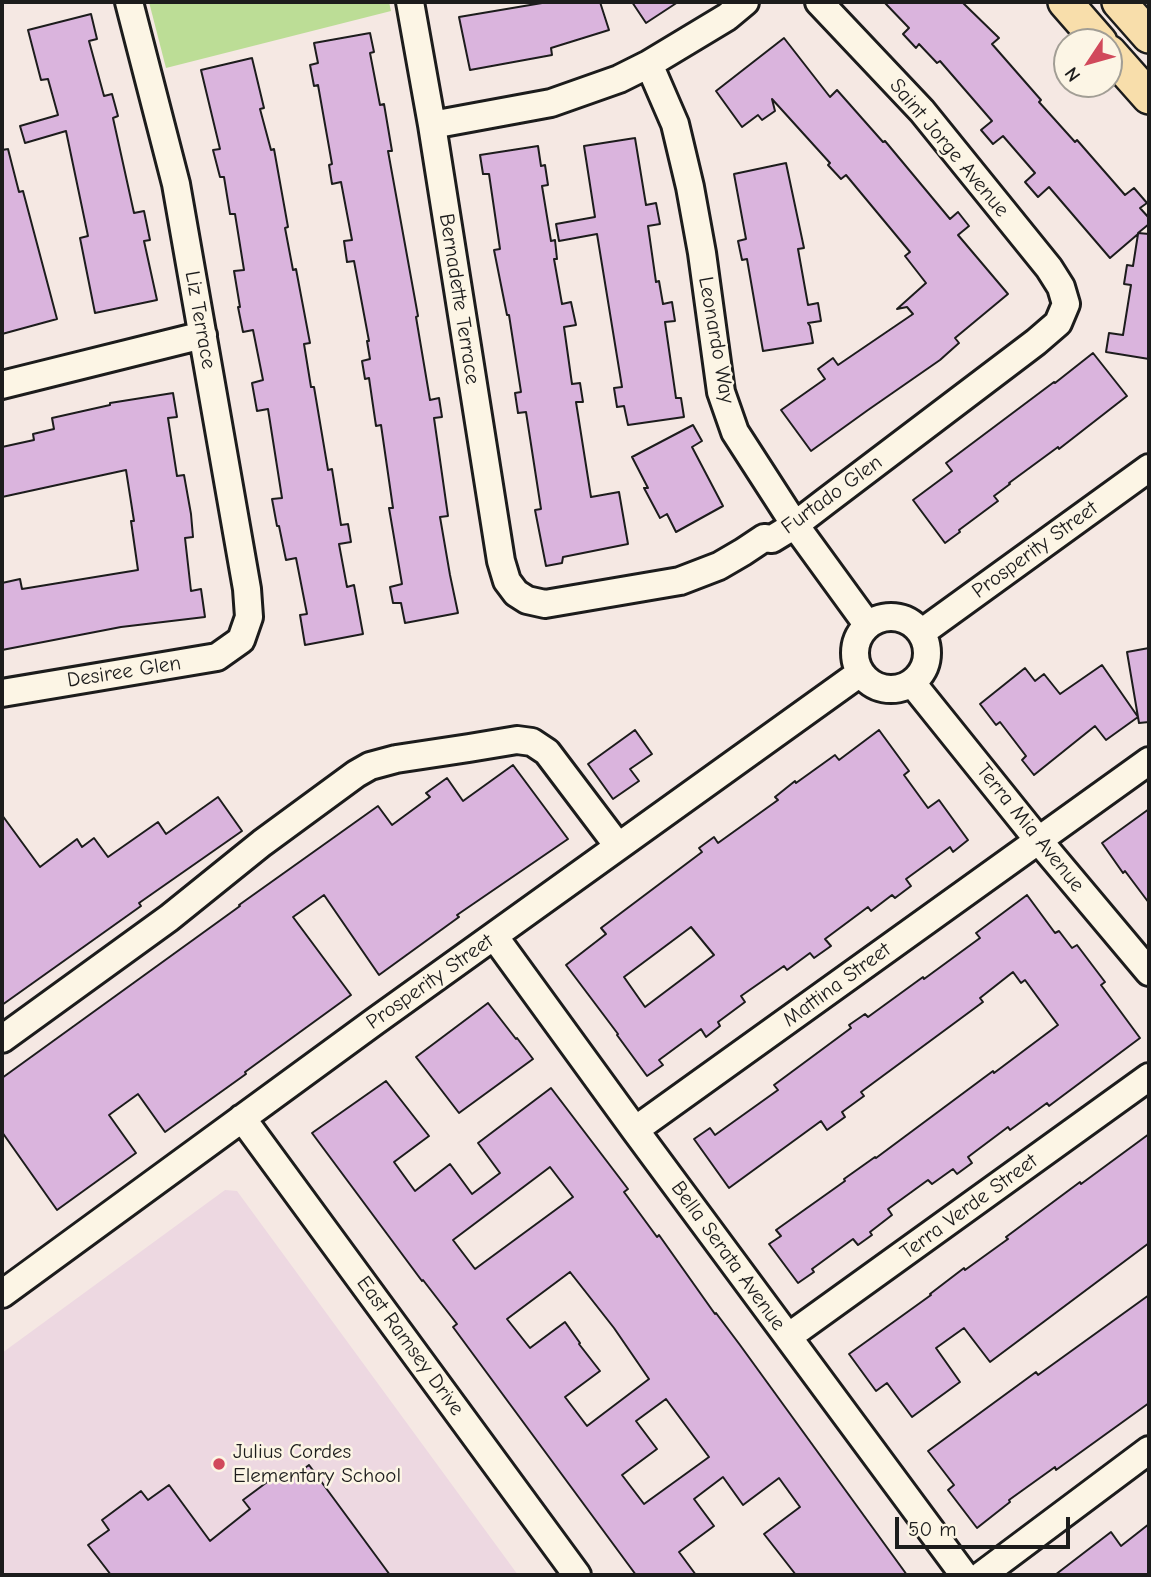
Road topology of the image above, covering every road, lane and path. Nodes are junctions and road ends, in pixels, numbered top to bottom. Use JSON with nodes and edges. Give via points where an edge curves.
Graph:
{"nodes":[{"id":1,"x":129,"y":2,"type":"edge"},
{"id":2,"x":410,"y":2,"type":"edge"},
{"id":3,"x":744,"y":2,"type":"edge"},
{"id":4,"x":819,"y":2,"type":"edge"},
{"id":5,"x":1065,"y":2,"type":"edge"},
{"id":6,"x":1119,"y":2,"type":"edge"},
{"id":7,"x":1088,"y":28,"type":"edge"},
{"id":8,"x":1149,"y":36,"type":"edge"},
{"id":9,"x":649,"y":64,"type":"junction"},
{"id":10,"x":1123,"y":68,"type":"edge"},
{"id":11,"x":1149,"y":97,"type":"edge"},
{"id":12,"x":432,"y":125,"type":"junction"},
{"id":13,"x":1066,"y":304,"type":"joint"},
{"id":14,"x":202,"y":335,"type":"junction"},
{"id":15,"x":2,"y":385,"type":"edge"},
{"id":16,"x":1149,"y":468,"type":"edge"},
{"id":17,"x":795,"y":525,"type":"junction"},
{"id":18,"x":516,"y":593,"type":"joint"},
{"id":19,"x":867,"y":624,"type":"junction"},
{"id":20,"x":921,"y":632,"type":"junction"},
{"id":21,"x":241,"y":640,"type":"joint"},
{"id":22,"x":860,"y":673,"type":"junction"},
{"id":23,"x":912,"y":683,"type":"junction"},
{"id":24,"x":2,"y":693,"type":"edge"},
{"id":25,"x":1149,"y":761,"type":"edge"},
{"id":26,"x":1038,"y":841,"type":"junction"},
{"id":27,"x":618,"y":846,"type":"junction"},
{"id":28,"x":495,"y":936,"type":"junction"},
{"id":29,"x":1149,"y":972,"type":"edge"},
{"id":30,"x":2,"y":1039,"type":"edge"},
{"id":31,"x":1149,"y":1077,"type":"edge"},
{"id":32,"x":242,"y":1118,"type":"junction"},
{"id":33,"x":635,"y":1130,"type":"junction"},
{"id":34,"x":2,"y":1294,"type":"edge"},
{"id":35,"x":788,"y":1337,"type":"junction"},
{"id":36,"x":1149,"y":1450,"type":"edge"},
{"id":37,"x":577,"y":1575,"type":"edge"},
{"id":38,"x":964,"y":1575,"type":"edge"},
{"id":39,"x":982,"y":1575,"type":"edge"}],
"edges":[{"from":1,"to":14,"type":"street","name":"Liz Terrace","via":[[176,184]]},
{"from":2,"to":12,"type":"street","name":"Bernadette Terrace"},
{"from":3,"to":9,"type":"street"},
{"from":4,"to":13,"type":"street","name":"Saint Jorge Avenue","via":[[922,111],[1049,268]]},
{"from":5,"to":7,"type":"main road"},
{"from":6,"to":8,"type":"main road"},
{"from":9,"to":12,"type":"street","via":[[551,103]]},
{"from":9,"to":17,"type":"street","name":"Leonardo Way","via":[[675,124],[690,187],[721,392],[735,432]]},
{"from":10,"to":11,"type":"main road"},
{"from":12,"to":18,"type":"street","name":"Bernadette Terrace","via":[[501,561]]},
{"from":13,"to":17,"type":"street","name":"Furtado Glen","via":[[1058,323],[1036,342]]},
{"from":14,"to":15,"type":"street"},
{"from":14,"to":21,"type":"street","name":"Liz Terrace","via":[[247,589],[249,617]]},
{"from":16,"to":20,"type":"street","name":"Prosperity Street"},
{"from":17,"to":18,"type":"street","name":"Furtado Glen","via":[[719,566],[680,581],[545,604]]},
{"from":17,"to":19,"type":"street","name":"Leonardo Way"},
{"from":19,"to":20,"type":"street","via":[[890,616],[902,618]]},
{"from":19,"to":22,"type":"street","via":[[854,653]]},
{"from":20,"to":23,"type":"street","via":[[926,643],[925,666]]},
{"from":21,"to":24,"type":"street","name":"Desiree Glen","via":[[217,657]]},
{"from":22,"to":23,"type":"street","via":[[878,688],[890,690]]},
{"from":22,"to":27,"type":"street","name":"Prosperity Street"},
{"from":23,"to":26,"type":"street","name":"Terra Mia Avenue"},
{"from":25,"to":26,"type":"street","name":"Mattina Street"},
{"from":26,"to":29,"type":"street","name":"Terra Mia Avenue"},
{"from":26,"to":33,"type":"street","name":"Mattina Street"},
{"from":27,"to":28,"type":"street","name":"Prosperity Street"},
{"from":27,"to":30,"type":"street","via":[[547,752],[532,742],[517,740],[370,766]]},
{"from":28,"to":32,"type":"street","name":"Prosperity Street"},
{"from":28,"to":33,"type":"street","name":"Bella Serata Avenue"},
{"from":31,"to":35,"type":"street","name":"Terra Verde Street"},
{"from":32,"to":34,"type":"street","name":"Prosperity Street"},
{"from":32,"to":37,"type":"street","name":"East Ramsey Drive"},
{"from":33,"to":35,"type":"street","name":"Bella Serata Avenue"},
{"from":35,"to":38,"type":"street","name":"Bella Serata Avenue"},
{"from":36,"to":39,"type":"street"}]}
